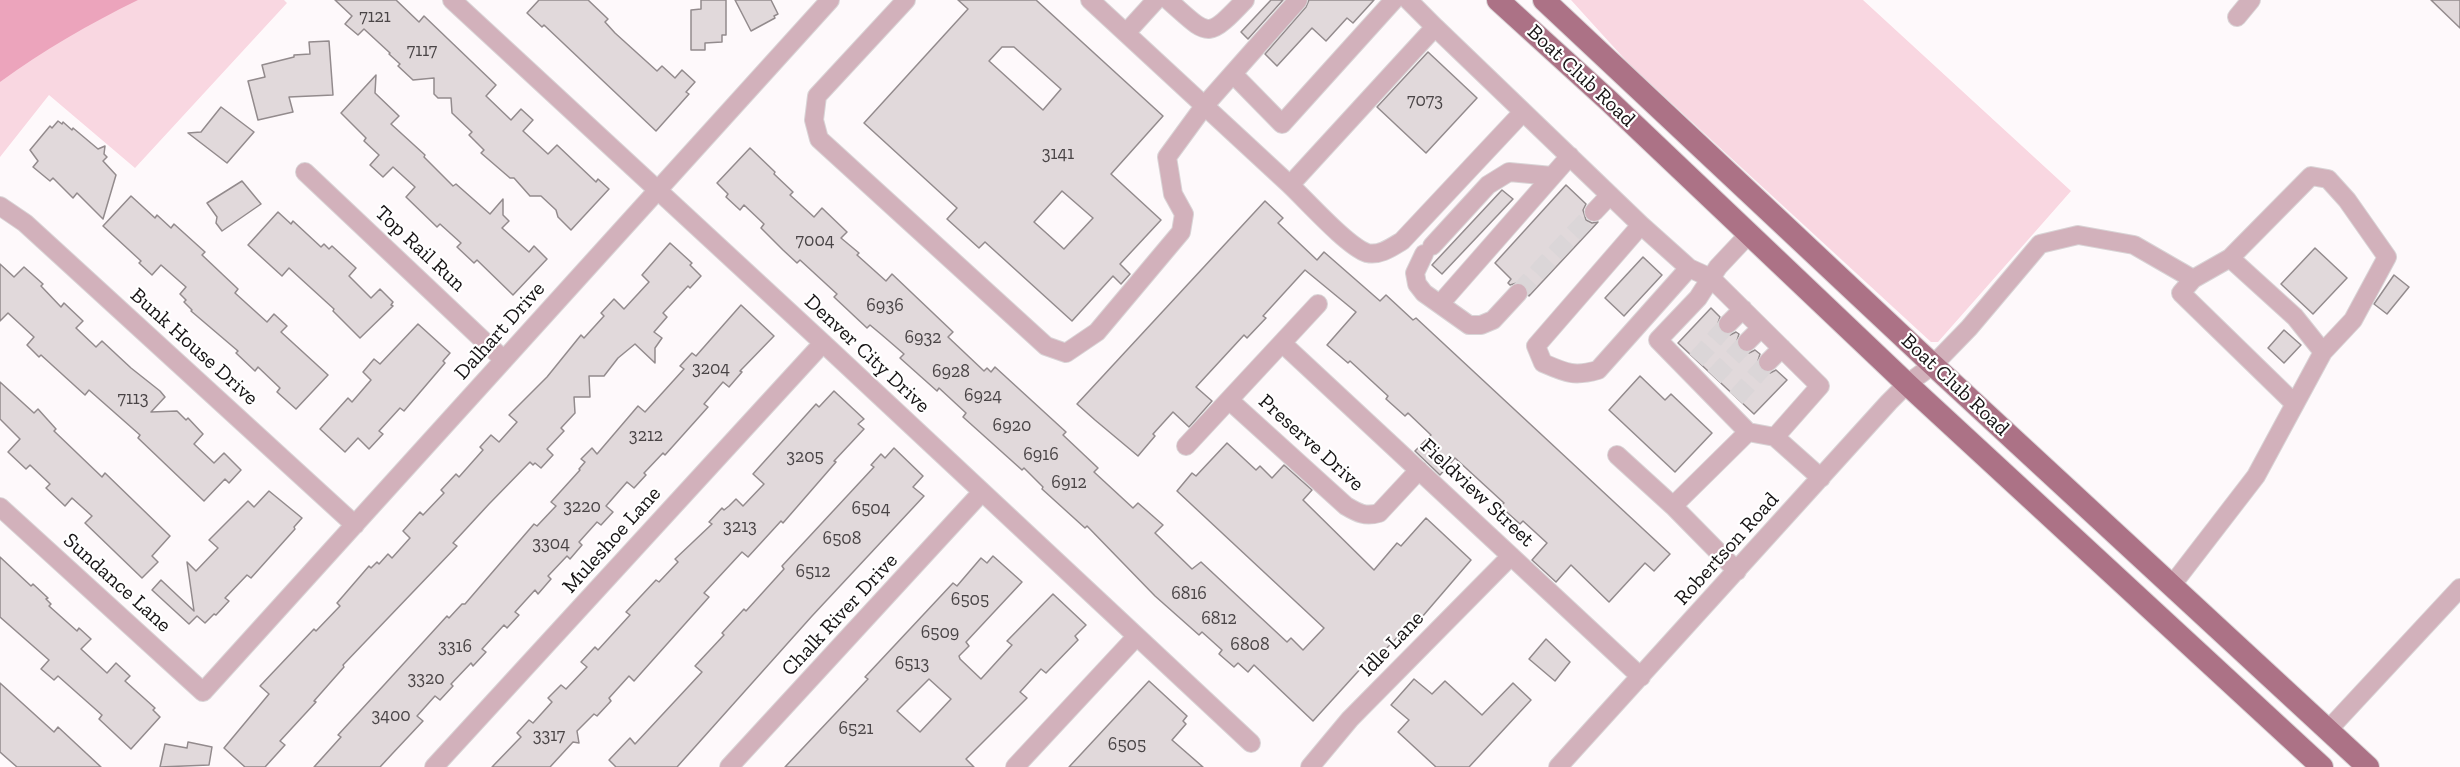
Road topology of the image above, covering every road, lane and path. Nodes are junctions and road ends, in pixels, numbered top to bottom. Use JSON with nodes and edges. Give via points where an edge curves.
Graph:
{"nodes":[{"id":1,"x":452,"y":0,"type":"edge"},
{"id":2,"x":830,"y":0,"type":"edge"},
{"id":3,"x":906,"y":0,"type":"edge"},
{"id":4,"x":1090,"y":0,"type":"edge"},
{"id":5,"x":1156,"y":0,"type":"edge"},
{"id":6,"x":1168,"y":0,"type":"edge"},
{"id":7,"x":1245,"y":0,"type":"edge"},
{"id":8,"x":1298,"y":0,"type":"edge"},
{"id":9,"x":1394,"y":0,"type":"edge"},
{"id":10,"x":1408,"y":0,"type":"edge"},
{"id":11,"x":1498,"y":0,"type":"edge"},
{"id":12,"x":1544,"y":0,"type":"edge"},
{"id":13,"x":2251,"y":0,"type":"edge"},
{"id":14,"x":2237,"y":17,"type":"dead end"},
{"id":15,"x":1435,"y":27,"type":"junction"},
{"id":16,"x":1126,"y":33,"type":"junction"},
{"id":17,"x":1233,"y":74,"type":"junction"},
{"id":18,"x":1205,"y":105,"type":"junction"},
{"id":19,"x":1523,"y":112,"type":"junction"},
{"id":20,"x":1570,"y":156,"type":"junction"},
{"id":21,"x":305,"y":172,"type":"dead end"},
{"id":22,"x":1552,"y":176,"type":"junction"},
{"id":23,"x":1290,"y":184,"type":"junction"},
{"id":24,"x":657,"y":191,"type":"junction"},
{"id":25,"x":1610,"y":195,"type":"junction"},
{"id":26,"x":0,"y":206,"type":"edge"},
{"id":27,"x":1594,"y":212,"type":"tunnel mouth"},
{"id":28,"x":1641,"y":225,"type":"junction"},
{"id":29,"x":1749,"y":234,"type":"junction"},
{"id":30,"x":2230,"y":258,"type":"junction"},
{"id":31,"x":1689,"y":268,"type":"junction"},
{"id":32,"x":1710,"y":278,"type":"junction"},
{"id":33,"x":2193,"y":279,"type":"junction"},
{"id":34,"x":1518,"y":292,"type":"tunnel mouth"},
{"id":35,"x":1318,"y":304,"type":"dead end"},
{"id":36,"x":1440,"y":304,"type":"junction"},
{"id":37,"x":1743,"y":309,"type":"junction"},
{"id":38,"x":1728,"y":324,"type":"tunnel mouth"},
{"id":39,"x":1761,"y":328,"type":"junction"},
{"id":40,"x":1747,"y":342,"type":"tunnel mouth"},
{"id":41,"x":823,"y":343,"type":"junction"},
{"id":42,"x":1282,"y":343,"type":"junction"},
{"id":43,"x":1782,"y":348,"type":"junction"},
{"id":44,"x":2323,"y":352,"type":"junction"},
{"id":45,"x":504,"y":360,"type":"junction"},
{"id":46,"x":1768,"y":362,"type":"tunnel mouth"},
{"id":47,"x":1933,"y":365,"type":"junction"},
{"id":48,"x":1907,"y":384,"type":"junction"},
{"id":49,"x":1229,"y":400,"type":"junction"},
{"id":50,"x":2295,"y":404,"type":"junction"},
{"id":51,"x":1748,"y":432,"type":"junction"},
{"id":52,"x":1775,"y":437,"type":"junction"},
{"id":53,"x":1186,"y":446,"type":"dead end"},
{"id":54,"x":1617,"y":455,"type":"dead end"},
{"id":55,"x":1419,"y":471,"type":"junction"},
{"id":56,"x":1821,"y":478,"type":"junction"},
{"id":57,"x":982,"y":492,"type":"junction"},
{"id":58,"x":1673,"y":506,"type":"junction"},
{"id":59,"x":0,"y":507,"type":"edge"},
{"id":60,"x":355,"y":525,"type":"junction"},
{"id":61,"x":1510,"y":556,"type":"junction"},
{"id":62,"x":1737,"y":571,"type":"junction"},
{"id":63,"x":2172,"y":585,"type":"junction"},
{"id":64,"x":2460,"y":588,"type":"edge"},
{"id":65,"x":1136,"y":637,"type":"junction"},
{"id":66,"x":1641,"y":677,"type":"junction"},
{"id":67,"x":203,"y":692,"type":"joint"},
{"id":68,"x":2328,"y":730,"type":"junction"},
{"id":69,"x":1251,"y":743,"type":"dead end"},
{"id":70,"x":434,"y":767,"type":"edge"},
{"id":71,"x":729,"y":767,"type":"edge"},
{"id":72,"x":1015,"y":767,"type":"edge"},
{"id":73,"x":1310,"y":767,"type":"edge"},
{"id":74,"x":1558,"y":767,"type":"edge"},
{"id":75,"x":2322,"y":767,"type":"edge"},
{"id":76,"x":2368,"y":767,"type":"edge"}],
"edges":[{"from":1,"to":24,"type":"street","name":"Denver City Drive"},
{"from":2,"to":24,"type":"street","name":"Dalhart Drive"},
{"from":3,"to":18,"type":"street","via":[[818,96],[814,120],[819,139],[1046,346],[1066,353],[1097,332],[1182,232],[1184,214],[1173,194],[1167,157]]},
{"from":4,"to":16,"type":"street"},
{"from":5,"to":16,"type":"street"},
{"from":6,"to":7,"type":"street","via":[[1200,28],[1209,30],[1220,27]]},
{"from":8,"to":17,"type":"street"},
{"from":9,"to":17,"type":"street","via":[[1282,124]]},
{"from":10,"to":15,"type":"street"},
{"from":11,"to":29,"type":"main road","name":"Boat Club Road"},
{"from":12,"to":47,"type":"main road","name":"Boat Club Road"},
{"from":13,"to":14,"type":"street"},
{"from":15,"to":19,"type":"street"},
{"from":15,"to":23,"type":"street"},
{"from":16,"to":18,"type":"street"},
{"from":17,"to":18,"type":"street"},
{"from":18,"to":23,"type":"street"},
{"from":19,"to":20,"type":"street"},
{"from":19,"to":23,"type":"street","via":[[1402,241],[1384,252],[1369,253],[1353,245]]},
{"from":20,"to":22,"type":"street"},
{"from":20,"to":25,"type":"street"},
{"from":21,"to":45,"type":"street","name":"Top Rail Run"},
{"from":22,"to":36,"type":"street"},
{"from":22,"to":36,"type":"street","via":[[1509,172],[1488,185],[1428,250],[1415,273],[1417,284]]},
{"from":24,"to":41,"type":"street","name":"Denver City Drive"},
{"from":24,"to":45,"type":"street","name":"Dalhart Drive"},
{"from":25,"to":27,"type":"street"},
{"from":25,"to":28,"type":"street"},
{"from":26,"to":60,"type":"street","name":"Bunk House Drive","via":[[25,223]]},
{"from":28,"to":31,"type":"street"},
{"from":28,"to":31,"type":"street","via":[[1545,333],[1536,346],[1543,363],[1580,375],[1598,370]]},
{"from":29,"to":32,"type":"street"},
{"from":29,"to":48,"type":"main road","name":"Boat Club Road"},
{"from":30,"to":33,"type":"street"},
{"from":30,"to":44,"type":"street","via":[[2295,316]]},
{"from":30,"to":44,"type":"street","via":[[2311,176],[2328,179],[2387,257],[2353,320]]},
{"from":31,"to":32,"type":"street"},
{"from":32,"to":37,"type":"street"},
{"from":32,"to":51,"type":"street","via":[[1698,298],[1658,340],[1691,364],[1731,404]]},
{"from":33,"to":47,"type":"street","name":"Robertson Road","via":[[2134,245],[2078,235],[2040,244]]},
{"from":33,"to":50,"type":"street","via":[[2181,292]]},
{"from":34,"to":36,"type":"street","via":[[1493,320],[1481,325],[1469,325]]},
{"from":35,"to":42,"type":"street"},
{"from":37,"to":38,"type":"street"},
{"from":37,"to":39,"type":"street"},
{"from":39,"to":40,"type":"street"},
{"from":39,"to":43,"type":"street"},
{"from":41,"to":57,"type":"street","name":"Denver City Drive"},
{"from":41,"to":70,"type":"street","name":"Muleshoe Lane"},
{"from":42,"to":49,"type":"street"},
{"from":42,"to":55,"type":"street","name":"Fieldview Street"},
{"from":43,"to":46,"type":"street"},
{"from":43,"to":52,"type":"street","via":[[1820,386]]},
{"from":44,"to":50,"type":"street"},
{"from":45,"to":60,"type":"street","name":"Dalhart Drive"},
{"from":47,"to":48,"type":"street","name":"Robertson Road"},
{"from":47,"to":63,"type":"main road","name":"Boat Club Road"},
{"from":48,"to":56,"type":"street","name":"Robertson Road"},
{"from":48,"to":75,"type":"main road","name":"Boat Club Road"},
{"from":49,"to":53,"type":"street"},
{"from":49,"to":55,"type":"street","name":"Preserve Drive","via":[[1358,513],[1379,513]]},
{"from":50,"to":63,"type":"street","via":[[2256,476]]},
{"from":51,"to":52,"type":"street"},
{"from":51,"to":58,"type":"street"},
{"from":52,"to":56,"type":"street"},
{"from":54,"to":58,"type":"street"},
{"from":55,"to":61,"type":"street","name":"Fieldview Street"},
{"from":56,"to":62,"type":"street","name":"Robertson Road"},
{"from":57,"to":65,"type":"street","name":"Denver City Drive"},
{"from":57,"to":71,"type":"street","name":"Chalk River Drive"},
{"from":58,"to":62,"type":"street"},
{"from":59,"to":67,"type":"street","name":"Sundance Lane"},
{"from":60,"to":67,"type":"street","name":"Dalhart Drive"},
{"from":61,"to":66,"type":"street","name":"Fieldview Street"},
{"from":61,"to":73,"type":"street","name":"Idle Lane","via":[[1350,719]]},
{"from":62,"to":66,"type":"street","name":"Robertson Road"},
{"from":63,"to":68,"type":"main road","name":"Boat Club Road"},
{"from":64,"to":68,"type":"street"},
{"from":65,"to":69,"type":"street","name":"Denver City Drive"},
{"from":65,"to":72,"type":"street"},
{"from":66,"to":74,"type":"street","name":"Robertson Road"},
{"from":68,"to":76,"type":"main road","name":"Boat Club Road"}]}
